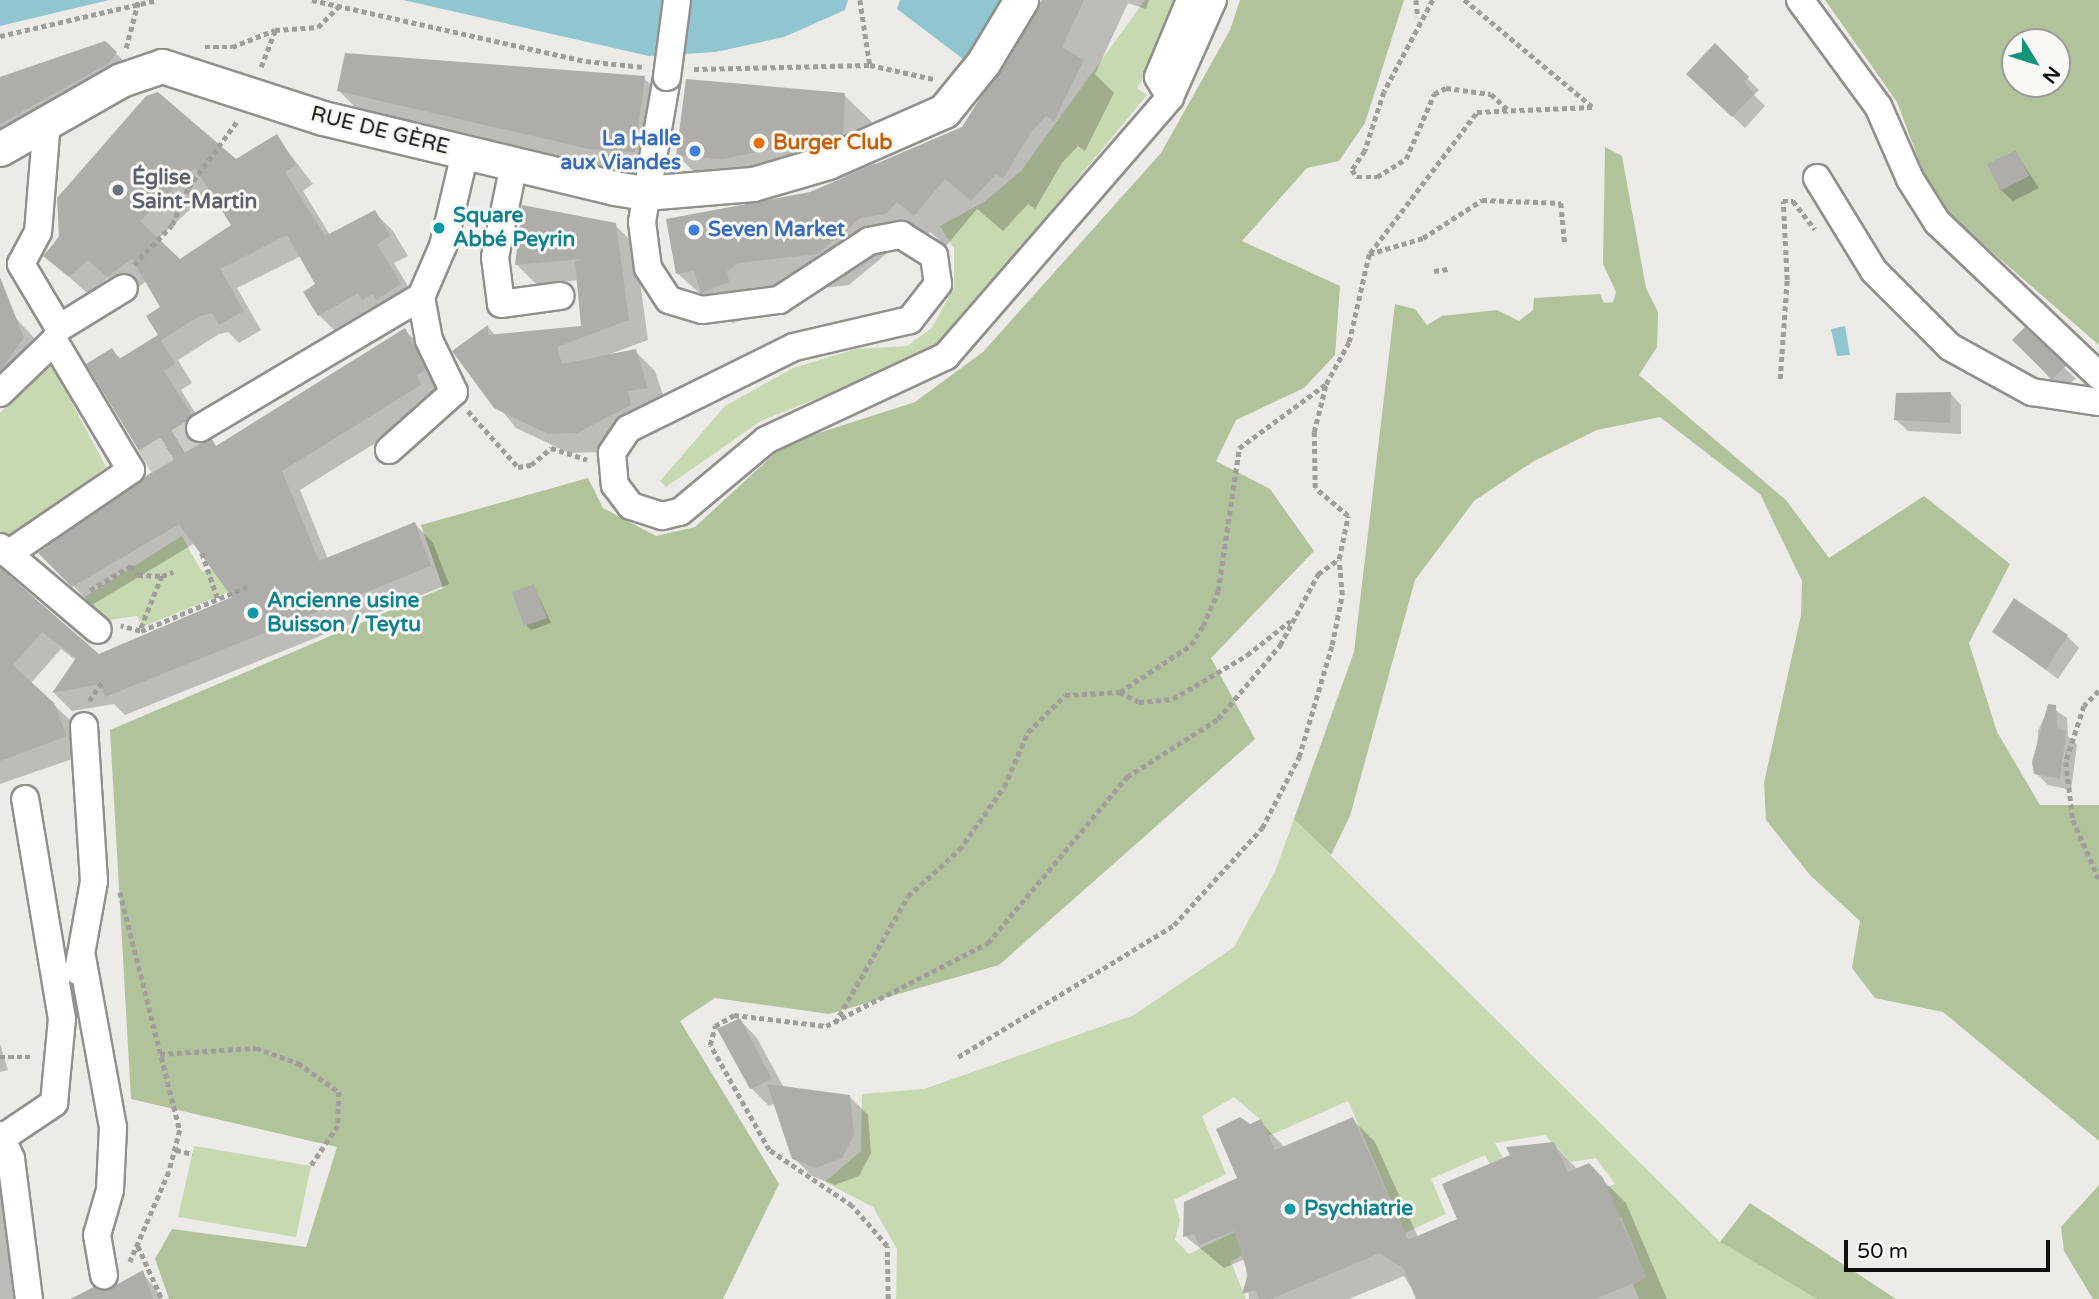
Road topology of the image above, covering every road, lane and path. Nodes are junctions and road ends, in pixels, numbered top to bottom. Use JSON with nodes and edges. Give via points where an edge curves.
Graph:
{"nodes":[{"id":1,"x":139,"y":0,"type":"edge"},
{"id":2,"x":158,"y":0,"type":"edge"},
{"id":3,"x":312,"y":0,"type":"edge"},
{"id":4,"x":677,"y":0,"type":"edge"},
{"id":5,"x":860,"y":0,"type":"edge"},
{"id":6,"x":1021,"y":0,"type":"edge"},
{"id":7,"x":1190,"y":0,"type":"edge"},
{"id":8,"x":1213,"y":0,"type":"edge"},
{"id":9,"x":1416,"y":0,"type":"edge"},
{"id":10,"x":1433,"y":0,"type":"edge"},
{"id":11,"x":1464,"y":0,"type":"edge"},
{"id":12,"x":1800,"y":0,"type":"edge"},
{"id":13,"x":340,"y":5,"type":"junction"},
{"id":14,"x":1418,"y":18,"type":"junction"},
{"id":15,"x":275,"y":30,"type":"junction"},
{"id":16,"x":0,"y":36,"type":"edge"},
{"id":17,"x":139,"y":46,"type":"dead end"},
{"id":18,"x":190,"y":46,"type":"dead end"},
{"id":19,"x":870,"y":65,"type":"junction"},
{"id":20,"x":670,"y":71,"type":"junction"},
{"id":21,"x":938,"y":89,"type":"dead end"},
{"id":22,"x":251,"y":93,"type":"junction"},
{"id":23,"x":1170,"y":97,"type":"junction"},
{"id":24,"x":1509,"y":111,"type":"junction"},
{"id":25,"x":47,"y":121,"type":"junction"},
{"id":26,"x":0,"y":149,"type":"edge"},
{"id":27,"x":465,"y":153,"type":"junction"},
{"id":28,"x":514,"y":164,"type":"junction"},
{"id":29,"x":1817,"y":178,"type":"dead end"},
{"id":30,"x":644,"y":192,"type":"junction"},
{"id":31,"x":1819,"y":234,"type":"dead end"},
{"id":32,"x":1565,"y":245,"type":"dead end"},
{"id":33,"x":1369,"y":254,"type":"junction"},
{"id":34,"x":1448,"y":269,"type":"dead end"},
{"id":35,"x":1434,"y":271,"type":"dead end"},
{"id":36,"x":124,"y":288,"type":"joint"},
{"id":37,"x":560,"y":296,"type":"dead end"},
{"id":38,"x":421,"y":297,"type":"junction"},
{"id":39,"x":56,"y":334,"type":"junction"},
{"id":40,"x":2099,"y":376,"type":"edge"},
{"id":41,"x":1780,"y":379,"type":"dead end"},
{"id":42,"x":1326,"y":384,"type":"junction"},
{"id":43,"x":454,"y":391,"type":"junction"},
{"id":44,"x":0,"y":393,"type":"edge"},
{"id":45,"x":2099,"y":402,"type":"edge"},
{"id":46,"x":200,"y":428,"type":"tunnel mouth"},
{"id":47,"x":389,"y":450,"type":"dead end"},
{"id":48,"x":611,"y":469,"type":"junction"},
{"id":49,"x":4,"y":551,"type":"edge"},
{"id":50,"x":202,"y":553,"type":"dead end"},
{"id":51,"x":1339,"y":559,"type":"junction"},
{"id":52,"x":173,"y":572,"type":"dead end"},
{"id":53,"x":162,"y":576,"type":"junction"},
{"id":54,"x":249,"y":586,"type":"dead end"},
{"id":55,"x":218,"y":598,"type":"junction"},
{"id":56,"x":65,"y":604,"type":"junction"},
{"id":57,"x":1291,"y":620,"type":"junction"},
{"id":58,"x":106,"y":629,"type":"joint"},
{"id":59,"x":137,"y":633,"type":"junction"},
{"id":60,"x":101,"y":683,"type":"dead end"},
{"id":61,"x":92,"y":688,"type":"dead end"},
{"id":62,"x":2099,"y":691,"type":"edge"},
{"id":63,"x":1120,"y":692,"type":"junction"},
{"id":64,"x":84,"y":726,"type":"dead end"},
{"id":65,"x":25,"y":799,"type":"dead end"},
{"id":66,"x":116,"y":878,"type":"dead end"},
{"id":67,"x":2099,"y":879,"type":"edge"},
{"id":68,"x":82,"y":957,"type":"junction"},
{"id":69,"x":62,"y":1019,"type":"junction"},
{"id":70,"x":834,"y":1023,"type":"junction"},
{"id":71,"x":160,"y":1054,"type":"junction"},
{"id":72,"x":0,"y":1057,"type":"edge"},
{"id":73,"x":43,"y":1057,"type":"dead end"},
{"id":74,"x":958,"y":1057,"type":"dead end"},
{"id":75,"x":1,"y":1137,"type":"edge"},
{"id":76,"x":176,"y":1150,"type":"junction"},
{"id":77,"x":192,"y":1154,"type":"dead end"},
{"id":78,"x":311,"y":1166,"type":"dead end"},
{"id":79,"x":138,"y":1245,"type":"junction"},
{"id":80,"x":104,"y":1275,"type":"joint"},
{"id":81,"x":29,"y":1299,"type":"edge"},
{"id":82,"x":162,"y":1299,"type":"edge"},
{"id":83,"x":888,"y":1299,"type":"edge"}],
"edges":[{"from":1,"to":17,"type":"path","via":[[127,46]]},
{"from":2,"to":16,"type":"path"},
{"from":3,"to":13,"type":"path"},
{"from":4,"to":20,"type":"street","bridge":true},
{"from":5,"to":19,"type":"path"},
{"from":6,"to":30,"type":"main road","name":"RUE DE GÈRE","via":[[960,95],[926,122],[753,184]]},
{"from":7,"to":23,"type":"street","via":[[1158,77]]},
{"from":8,"to":23,"type":"street"},
{"from":9,"to":14,"type":"path"},
{"from":10,"to":14,"type":"path"},
{"from":11,"to":24,"type":"path","via":[[1592,107]]},
{"from":12,"to":40,"type":"street","via":[[1878,106],[1937,222]]},
{"from":13,"to":15,"type":"path","via":[[318,27]]},
{"from":13,"to":20,"type":"path","via":[[586,61]]},
{"from":14,"to":24,"type":"path","via":[[1352,170],[1357,177],[1377,177],[1406,159],[1434,93],[1446,88],[1491,94]]},
{"from":15,"to":18,"type":"path","via":[[232,47]]},
{"from":15,"to":22,"type":"path"},
{"from":19,"to":20,"type":"path"},
{"from":19,"to":21,"type":"path","via":[[931,74]]},
{"from":20,"to":30,"type":"street"},
{"from":22,"to":25,"type":"main road","name":"RUE DE GÈRE","via":[[162,66],[121,80]]},
{"from":22,"to":27,"type":"main road","name":"RUE DE GÈRE"},
{"from":22,"to":36,"type":"path","via":[[230,137],[188,188],[172,225],[135,264]]},
{"from":23,"to":48,"type":"street","via":[[946,356],[766,440],[680,512],[653,515],[631,506]]},
{"from":24,"to":33,"type":"path","via":[[1477,112]]},
{"from":25,"to":26,"type":"main road","name":"RUE DE GÈRE"},
{"from":25,"to":39,"type":"street","via":[[38,232],[21,264]]},
{"from":27,"to":28,"type":"main road","name":"RUE DE GÈRE"},
{"from":27,"to":38,"type":"street","via":[[443,246]]},
{"from":28,"to":30,"type":"main road","name":"RUE DE GÈRE"},
{"from":28,"to":37,"type":"street","via":[[495,257],[501,304]]},
{"from":29,"to":45,"type":"street","via":[[1874,271],[1929,330],[1964,357],[2032,392]]},
{"from":30,"to":48,"type":"street","via":[[648,268],[662,293],[682,307],[702,310],[779,300],[869,241],[901,235],[934,256],[938,284],[910,320],[794,347],[649,418],[619,441]]},
{"from":31,"to":41,"type":"path","via":[[1793,201],[1783,201],[1787,280]]},
{"from":32,"to":33,"type":"path","via":[[1561,203],[1482,200],[1423,238]]},
{"from":33,"to":42,"type":"path","via":[[1349,342]]},
{"from":34,"to":35,"type":"path"},
{"from":36,"to":39,"type":"street"},
{"from":38,"to":43,"type":"street","via":[[429,340]]},
{"from":38,"to":46,"type":"street"},
{"from":39,"to":44,"type":"street"},
{"from":39,"to":49,"type":"street","via":[[138,466]]},
{"from":42,"to":51,"type":"path","via":[[1314,432],[1315,488],[1348,516]]},
{"from":42,"to":63,"type":"path","via":[[1246,437],[1233,462],[1218,590],[1203,626],[1191,645]]},
{"from":43,"to":47,"type":"street"},
{"from":43,"to":48,"type":"path","via":[[485,436],[518,467],[531,465],[551,448]]},
{"from":49,"to":56,"type":"street"},
{"from":50,"to":55,"type":"path"},
{"from":51,"to":57,"type":"path","via":[[1318,573]]},
{"from":51,"to":74,"type":"path","via":[[1342,595],[1328,658],[1299,757],[1262,828],[1174,925]]},
{"from":52,"to":53,"type":"path"},
{"from":53,"to":56,"type":"path","via":[[138,575],[131,566]]},
{"from":53,"to":59,"type":"path"},
{"from":54,"to":55,"type":"path"},
{"from":55,"to":59,"type":"path"},
{"from":56,"to":58,"type":"street"},
{"from":57,"to":63,"type":"path","via":[[1247,655],[1173,699],[1139,702]]},
{"from":57,"to":70,"type":"path","via":[[1262,671],[1218,719],[1127,778],[988,943]]},
{"from":58,"to":59,"type":"path","via":[[128,624]]},
{"from":60,"to":61,"type":"path"},
{"from":62,"to":67,"type":"path","via":[[2084,706],[2066,762],[2073,820]]},
{"from":63,"to":70,"type":"path","via":[[1065,695],[1028,732],[1004,787],[959,850],[908,896]]},
{"from":64,"to":68,"type":"street","via":[[93,881]]},
{"from":65,"to":69,"type":"street"},
{"from":66,"to":71,"type":"path"},
{"from":68,"to":69,"type":"street"},
{"from":68,"to":80,"type":"street","via":[[113,1128],[110,1190],[97,1235]]},
{"from":69,"to":75,"type":"street","via":[[54,1104]]},
{"from":70,"to":83,"type":"path","via":[[734,1015],[715,1026],[710,1045],[769,1150],[870,1222],[891,1263]]},
{"from":71,"to":76,"type":"path","via":[[180,1130]]},
{"from":71,"to":78,"type":"path","via":[[256,1048],[298,1063],[339,1092],[338,1126]]},
{"from":72,"to":73,"type":"path"},
{"from":75,"to":81,"type":"street","via":[[11,1159]]},
{"from":76,"to":77,"type":"path"},
{"from":76,"to":79,"type":"path"},
{"from":79,"to":80,"type":"path","via":[[130,1261]]},
{"from":79,"to":82,"type":"path"}]}
